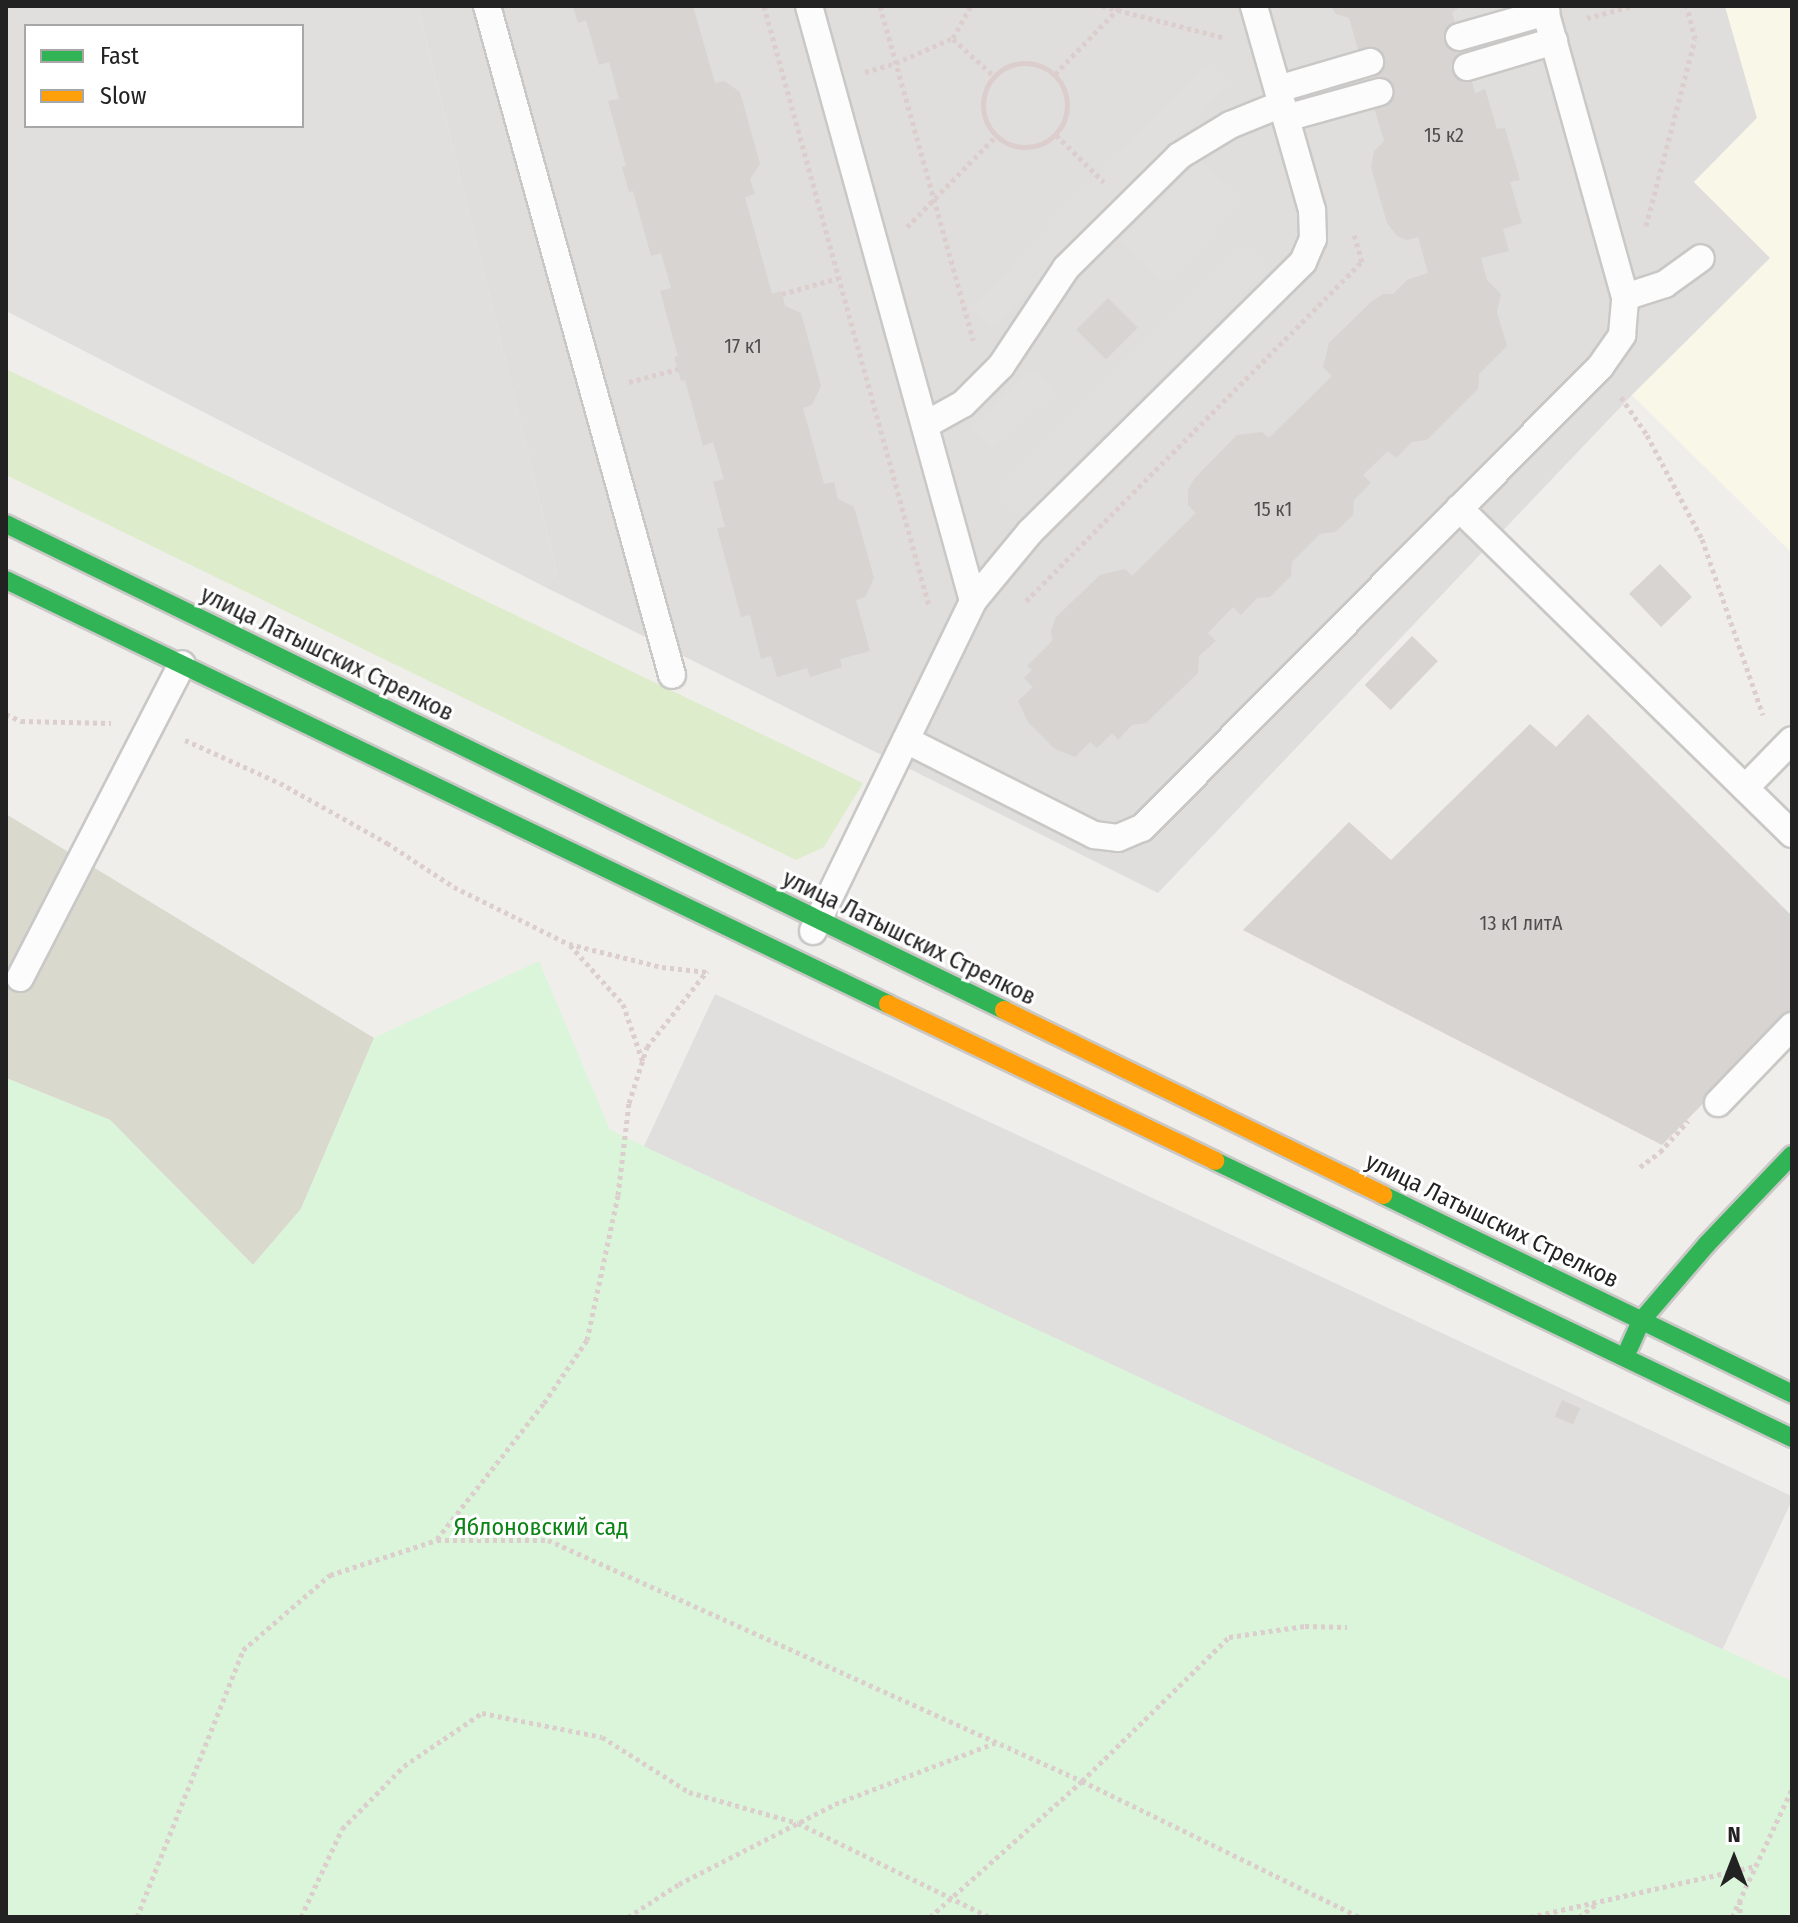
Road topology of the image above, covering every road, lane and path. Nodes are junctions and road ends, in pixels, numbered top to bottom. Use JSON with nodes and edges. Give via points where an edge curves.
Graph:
{"nodes":[{"id":1,"x":487,"y":6,"type":"edge"},
{"id":2,"x":764,"y":6,"type":"edge"},
{"id":3,"x":809,"y":6,"type":"edge"},
{"id":4,"x":880,"y":6,"type":"edge"},
{"id":5,"x":971,"y":6,"type":"edge"},
{"id":6,"x":1102,"y":6,"type":"edge"},
{"id":7,"x":1254,"y":6,"type":"edge"},
{"id":8,"x":1632,"y":6,"type":"edge"},
{"id":9,"x":1687,"y":6,"type":"edge"},
{"id":10,"x":1119,"y":8,"type":"edge"},
{"id":11,"x":1545,"y":9,"type":"edge"},
{"id":12,"x":1578,"y":21,"type":"dead end"},
{"id":13,"x":1459,"y":37,"type":"dead end"},
{"id":14,"x":953,"y":38,"type":"junction"},
{"id":15,"x":1554,"y":41,"type":"junction"},
{"id":16,"x":1266,"y":48,"type":"junction"},
{"id":17,"x":1370,"y":62,"type":"dead end"},
{"id":18,"x":896,"y":63,"type":"junction"},
{"id":19,"x":1467,"y":67,"type":"dead end"},
{"id":20,"x":1055,"y":74,"type":"junction"},
{"id":21,"x":994,"y":76,"type":"junction"},
{"id":22,"x":830,"y":82,"type":"junction"},
{"id":23,"x":1379,"y":92,"type":"dead end"},
{"id":24,"x":1282,"y":104,"type":"junction"},
{"id":25,"x":1056,"y":135,"type":"junction"},
{"id":26,"x":996,"y":136,"type":"junction"},
{"id":27,"x":934,"y":199,"type":"junction"},
{"id":28,"x":1128,"y":207,"type":"junction"},
{"id":29,"x":1642,"y":239,"type":"dead end"},
{"id":30,"x":878,"y":256,"type":"junction"},
{"id":31,"x":1701,"y":258,"type":"dead end"},
{"id":32,"x":838,"y":278,"type":"junction"},
{"id":33,"x":782,"y":294,"type":"dead end"},
{"id":34,"x":1625,"y":297,"type":"junction"},
{"id":35,"x":1600,"y":367,"type":"junction"},
{"id":36,"x":678,"y":369,"type":"dead end"},
{"id":37,"x":660,"y":374,"type":"dead end"},
{"id":38,"x":984,"y":383,"type":"junction"},
{"id":39,"x":925,"y":425,"type":"junction"},
{"id":40,"x":1459,"y":508,"type":"junction"},
{"id":41,"x":6,"y":524,"type":"edge"},
{"id":42,"x":6,"y":580,"type":"edge"},
{"id":43,"x":973,"y":601,"type":"junction"},
{"id":44,"x":950,"y":650,"type":"junction"},
{"id":45,"x":182,"y":664,"type":"junction"},
{"id":46,"x":672,"y":675,"type":"dead end"},
{"id":47,"x":6,"y":714,"type":"edge"},
{"id":48,"x":151,"y":725,"type":"junction"},
{"id":49,"x":906,"y":740,"type":"junction"},
{"id":50,"x":1784,"y":748,"type":"edge"},
{"id":51,"x":1745,"y":788,"type":"junction"},
{"id":52,"x":1792,"y":834,"type":"edge"},
{"id":53,"x":818,"y":921,"type":"junction"},
{"id":54,"x":569,"y":944,"type":"junction"},
{"id":55,"x":799,"y":959,"type":"junction"},
{"id":56,"x":722,"y":969,"type":"dead end"},
{"id":57,"x":707,"y":972,"type":"junction"},
{"id":58,"x":20,"y":978,"type":"dead end"},
{"id":59,"x":721,"y":978,"type":"dead end"},
{"id":60,"x":1792,"y":1026,"type":"edge"},
{"id":61,"x":643,"y":1062,"type":"junction"},
{"id":62,"x":1718,"y":1103,"type":"joint"},
{"id":63,"x":1792,"y":1155,"type":"edge"},
{"id":64,"x":1640,"y":1167,"type":"dead end"},
{"id":65,"x":1641,"y":1321,"type":"junction"},
{"id":66,"x":1625,"y":1358,"type":"junction"},
{"id":67,"x":1792,"y":1394,"type":"edge"},
{"id":68,"x":1792,"y":1438,"type":"edge"},
{"id":69,"x":437,"y":1540,"type":"junction"},
{"id":70,"x":1347,"y":1627,"type":"dead end"},
{"id":71,"x":996,"y":1742,"type":"junction"},
{"id":72,"x":1082,"y":1781,"type":"junction"},
{"id":73,"x":1792,"y":1789,"type":"edge"},
{"id":74,"x":798,"y":1823,"type":"junction"},
{"id":75,"x":1756,"y":1866,"type":"junction"},
{"id":76,"x":951,"y":1899,"type":"junction"},
{"id":77,"x":1740,"y":1900,"type":"junction"},
{"id":78,"x":1598,"y":1902,"type":"junction"},
{"id":79,"x":137,"y":1917,"type":"edge"},
{"id":80,"x":301,"y":1917,"type":"edge"},
{"id":81,"x":628,"y":1917,"type":"edge"},
{"id":82,"x":930,"y":1917,"type":"edge"},
{"id":83,"x":990,"y":1917,"type":"edge"},
{"id":84,"x":1359,"y":1917,"type":"edge"},
{"id":85,"x":1530,"y":1917,"type":"edge"},
{"id":86,"x":1579,"y":1917,"type":"edge"},
{"id":87,"x":1732,"y":1917,"type":"edge"},
{"id":88,"x":1740,"y":1917,"type":"edge"}],
"edges":[{"from":1,"to":46,"type":"lane"},
{"from":2,"to":32,"type":"path"},
{"from":3,"to":22,"type":"lane"},
{"from":4,"to":18,"type":"path"},
{"from":5,"to":14,"type":"path"},
{"from":6,"to":10,"type":"path"},
{"from":7,"to":16,"type":"lane"},
{"from":8,"to":12,"type":"path"},
{"from":9,"to":29,"type":"path","via":[[1695,39]]},
{"from":10,"to":16,"type":"path"},
{"from":10,"to":20,"type":"path"},
{"from":11,"to":13,"type":"lane"},
{"from":11,"to":15,"type":"lane"},
{"from":14,"to":18,"type":"path"},
{"from":14,"to":21,"type":"path"},
{"from":15,"to":19,"type":"lane"},
{"from":15,"to":34,"type":"lane"},
{"from":16,"to":24,"type":"lane"},
{"from":17,"to":24,"type":"lane"},
{"from":18,"to":22,"type":"path"},
{"from":18,"to":27,"type":"path"},
{"from":20,"to":21,"type":"path","via":[[1035,63],[1012,64]]},
{"from":20,"to":25,"type":"path","via":[[1067,93],[1067,115]]},
{"from":21,"to":26,"type":"path","via":[[983,96],[984,117]]},
{"from":22,"to":30,"type":"lane"},
{"from":23,"to":24,"type":"lane"},
{"from":24,"to":28,"type":"lane","via":[[1230,125],[1179,156]]},
{"from":24,"to":43,"type":"lane","via":[[1312,210],[1313,239],[1303,262],[1030,532]]},
{"from":25,"to":26,"type":"path","via":[[1037,146],[1015,147]]},
{"from":25,"to":28,"type":"path"},
{"from":26,"to":27,"type":"path"},
{"from":27,"to":30,"type":"path"},
{"from":27,"to":38,"type":"path"},
{"from":28,"to":38,"type":"lane","via":[[1066,268]]},
{"from":30,"to":39,"type":"lane"},
{"from":31,"to":34,"type":"lane","via":[[1665,284]]},
{"from":32,"to":33,"type":"path"},
{"from":32,"to":44,"type":"path","via":[[927,600]]},
{"from":34,"to":35,"type":"lane","via":[[1622,335]]},
{"from":35,"to":40,"type":"lane"},
{"from":35,"to":50,"type":"path","via":[[1647,435],[1702,539]]},
{"from":36,"to":37,"type":"path"},
{"from":38,"to":39,"type":"lane","via":[[963,404]]},
{"from":39,"to":43,"type":"lane"},
{"from":40,"to":49,"type":"lane","via":[[1142,828],[1118,838],[1094,835]]},
{"from":40,"to":51,"type":"lane"},
{"from":41,"to":53,"type":"street","name":"улица Латышских Стрелков"},
{"from":42,"to":45,"type":"street"},
{"from":43,"to":44,"type":"lane"},
{"from":44,"to":49,"type":"lane"},
{"from":45,"to":48,"type":"lane"},
{"from":45,"to":55,"type":"street"},
{"from":47,"to":48,"type":"path","via":[[21,721]]},
{"from":48,"to":54,"type":"path","via":[[280,783],[454,887]]},
{"from":48,"to":58,"type":"lane"},
{"from":49,"to":53,"type":"lane"},
{"from":50,"to":51,"type":"lane"},
{"from":51,"to":52,"type":"lane"},
{"from":53,"to":55,"type":"lane"},
{"from":53,"to":65,"type":"street","name":"улица Латышских Стрелков"},
{"from":54,"to":57,"type":"path","via":[[662,967]]},
{"from":54,"to":61,"type":"path","via":[[623,1004]]},
{"from":55,"to":66,"type":"street"},
{"from":56,"to":57,"type":"path"},
{"from":57,"to":59,"type":"path"},
{"from":57,"to":61,"type":"path","via":[[647,1047]]},
{"from":60,"to":62,"type":"lane"},
{"from":61,"to":69,"type":"path","via":[[629,1103],[618,1195],[587,1340]]},
{"from":62,"to":64,"type":"path","via":[[1702,1106]]},
{"from":63,"to":65,"type":"street"},
{"from":65,"to":66,"type":"street"},
{"from":65,"to":67,"type":"street","name":"улица Латышских Стрелков"},
{"from":66,"to":68,"type":"street"},
{"from":69,"to":71,"type":"path","via":[[548,1540]]},
{"from":69,"to":79,"type":"path","via":[[330,1575],[243,1650]]},
{"from":70,"to":72,"type":"path","via":[[1305,1626],[1229,1637]]},
{"from":71,"to":72,"type":"path"},
{"from":71,"to":74,"type":"path"},
{"from":72,"to":76,"type":"path"},
{"from":72,"to":84,"type":"path"},
{"from":73,"to":75,"type":"path"},
{"from":74,"to":76,"type":"path"},
{"from":74,"to":80,"type":"path","via":[[689,1792],[602,1737],[482,1713],[404,1766],[342,1829]]},
{"from":74,"to":81,"type":"path","via":[[679,1884]]},
{"from":75,"to":77,"type":"path"},
{"from":75,"to":78,"type":"path"},
{"from":76,"to":82,"type":"path"},
{"from":76,"to":83,"type":"path"},
{"from":77,"to":87,"type":"path"},
{"from":77,"to":88,"type":"path"},
{"from":78,"to":85,"type":"path"},
{"from":78,"to":86,"type":"path"}]}
